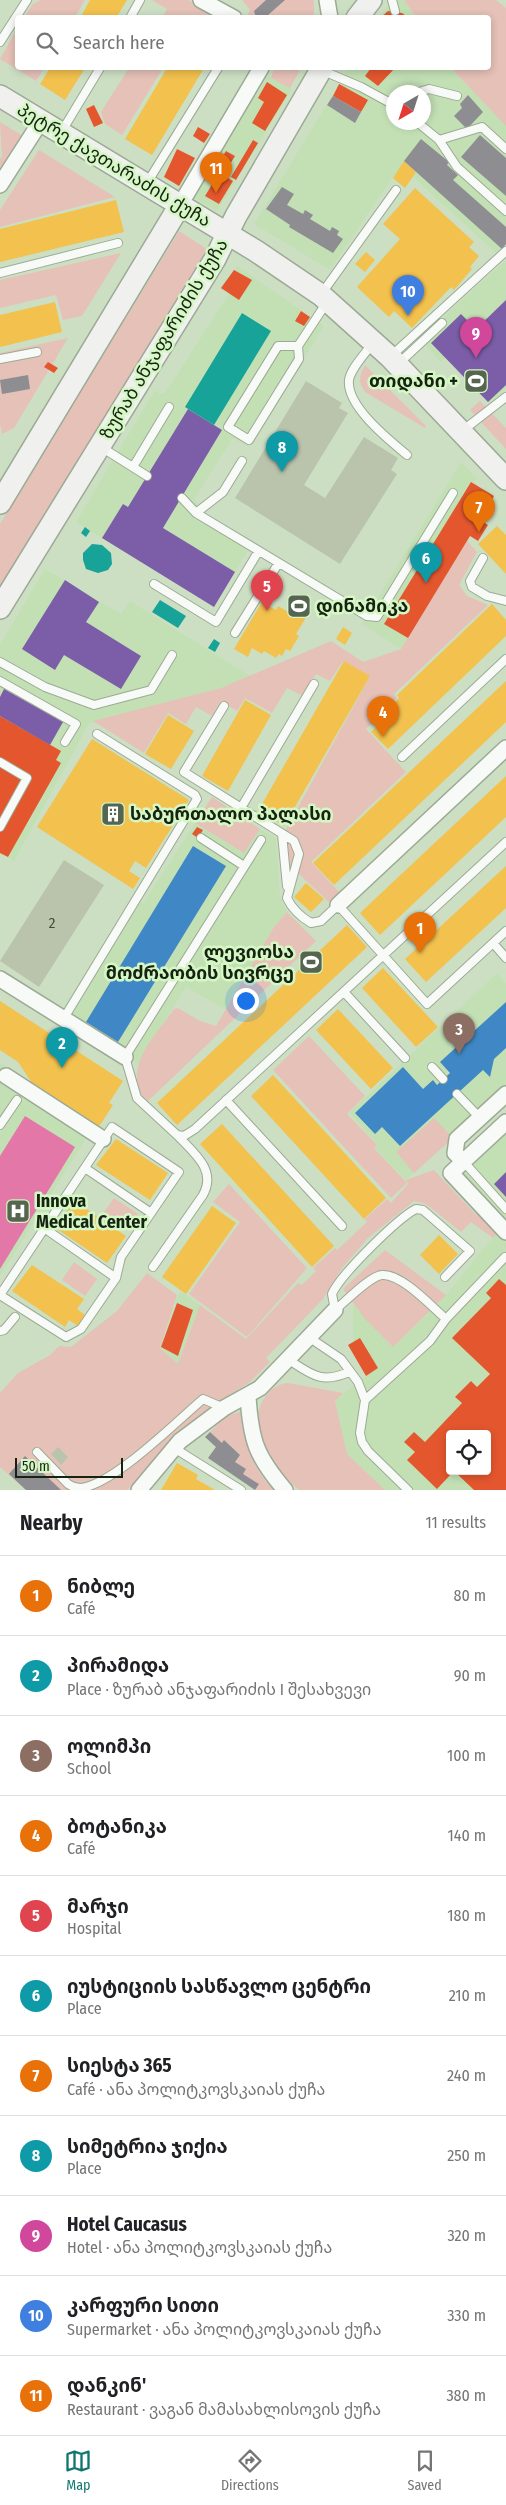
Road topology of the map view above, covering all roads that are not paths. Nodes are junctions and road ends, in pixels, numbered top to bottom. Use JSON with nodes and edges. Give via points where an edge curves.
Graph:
{"nodes":[{"id":1,"x":27,"y":0,"type":"edge"},
{"id":2,"x":140,"y":0,"type":"edge"},
{"id":3,"x":201,"y":0,"type":"edge"},
{"id":4,"x":217,"y":0,"type":"edge"},
{"id":5,"x":327,"y":0,"type":"edge"},
{"id":6,"x":371,"y":0,"type":"edge"},
{"id":7,"x":392,"y":0,"type":"edge"},
{"id":8,"x":395,"y":11,"type":"dead end"},
{"id":9,"x":17,"y":15,"type":"edge"},
{"id":10,"x":132,"y":15,"type":"edge"},
{"id":11,"x":232,"y":15,"type":"edge"},
{"id":12,"x":330,"y":15,"type":"edge"},
{"id":13,"x":359,"y":15,"type":"edge"},
{"id":14,"x":15,"y":19,"type":"edge"},
{"id":15,"x":0,"y":42,"type":"edge"},
{"id":16,"x":99,"y":70,"type":"edge"},
{"id":17,"x":217,"y":70,"type":"edge"},
{"id":18,"x":260,"y":70,"type":"edge"},
{"id":19,"x":320,"y":70,"type":"edge"},
{"id":20,"x":323,"y":70,"type":"edge"},
{"id":21,"x":431,"y":90,"type":"edge"},
{"id":22,"x":0,"y":96,"type":"edge"},
{"id":23,"x":457,"y":96,"type":"dead end"},
{"id":24,"x":386,"y":100,"type":"edge"},
{"id":25,"x":41,"y":121,"type":"junction"},
{"id":26,"x":427,"y":130,"type":"edge"},
{"id":27,"x":61,"y":133,"type":"junction"},
{"id":28,"x":439,"y":140,"type":"junction"},
{"id":29,"x":506,"y":149,"type":"edge"},
{"id":30,"x":5,"y":169,"type":"edge"},
{"id":31,"x":0,"y":185,"type":"edge"},
{"id":32,"x":146,"y":185,"type":"junction"},
{"id":33,"x":396,"y":190,"type":"dead end"},
{"id":34,"x":180,"y":206,"type":"junction"},
{"id":35,"x":506,"y":211,"type":"edge"},
{"id":36,"x":227,"y":234,"type":"junction"},
{"id":37,"x":118,"y":243,"type":"dead end"},
{"id":38,"x":506,"y":252,"type":"edge"},
{"id":39,"x":0,"y":273,"type":"edge"},
{"id":40,"x":324,"y":298,"type":"junction"},
{"id":41,"x":442,"y":323,"type":"dead end"},
{"id":42,"x":374,"y":340,"type":"junction"},
{"id":43,"x":298,"y":346,"type":"junction"},
{"id":44,"x":37,"y":352,"type":"dead end"},
{"id":45,"x":0,"y":359,"type":"edge"},
{"id":46,"x":394,"y":360,"type":"junction"},
{"id":47,"x":506,"y":397,"type":"edge"},
{"id":48,"x":169,"y":407,"type":"dead end"},
{"id":49,"x":462,"y":431,"type":"junction"},
{"id":50,"x":99,"y":446,"type":"junction"},
{"id":51,"x":407,"y":455,"type":"dead end"},
{"id":52,"x":242,"y":461,"type":"dead end"},
{"id":53,"x":133,"y":467,"type":"junction"},
{"id":54,"x":147,"y":476,"type":"dead end"},
{"id":55,"x":506,"y":479,"type":"edge"},
{"id":56,"x":452,"y":493,"type":"dead end"},
{"id":57,"x":182,"y":498,"type":"dead end"},
{"id":58,"x":0,"y":503,"type":"edge"},
{"id":59,"x":196,"y":513,"type":"junction"},
{"id":60,"x":258,"y":552,"type":"junction"},
{"id":61,"x":483,"y":558,"type":"dead end"},
{"id":62,"x":278,"y":564,"type":"junction"},
{"id":63,"x":154,"y":584,"type":"dead end"},
{"id":64,"x":506,"y":601,"type":"edge"},
{"id":65,"x":0,"y":608,"type":"edge"},
{"id":66,"x":236,"y":633,"type":"dead end"},
{"id":67,"x":172,"y":655,"type":"dead end"},
{"id":68,"x":506,"y":659,"type":"edge"},
{"id":69,"x":0,"y":662,"type":"edge"},
{"id":70,"x":0,"y":682,"type":"edge"},
{"id":71,"x":314,"y":684,"type":"dead end"},
{"id":72,"x":224,"y":706,"type":"dead end"},
{"id":73,"x":97,"y":734,"type":"dead end"},
{"id":74,"x":65,"y":742,"type":"dead end"},
{"id":75,"x":506,"y":748,"type":"edge"},
{"id":76,"x":402,"y":756,"type":"dead end"},
{"id":77,"x":0,"y":762,"type":"edge"},
{"id":78,"x":241,"y":808,"type":"junction"},
{"id":79,"x":0,"y":827,"type":"edge"},
{"id":80,"x":282,"y":834,"type":"junction"},
{"id":81,"x":201,"y":838,"type":"dead end"},
{"id":82,"x":261,"y":840,"type":"dead end"},
{"id":83,"x":506,"y":842,"type":"edge"},
{"id":84,"x":244,"y":866,"type":"junction"},
{"id":85,"x":287,"y":890,"type":"junction"},
{"id":86,"x":338,"y":906,"type":"junction"},
{"id":87,"x":506,"y":931,"type":"edge"},
{"id":88,"x":493,"y":944,"type":"junction"},
{"id":89,"x":383,"y":955,"type":"junction"},
{"id":90,"x":506,"y":958,"type":"edge"},
{"id":91,"x":0,"y":979,"type":"edge"},
{"id":92,"x":344,"y":992,"type":"junction"},
{"id":93,"x":64,"y":1018,"type":"junction"},
{"id":94,"x":125,"y":1057,"type":"junction"},
{"id":95,"x":405,"y":1058,"type":"dead end"},
{"id":96,"x":432,"y":1068,"type":"dead end"},
{"id":97,"x":2,"y":1078,"type":"edge"},
{"id":98,"x":443,"y":1079,"type":"dead end"},
{"id":99,"x":457,"y":1094,"type":"dead end"},
{"id":100,"x":506,"y":1094,"type":"edge"},
{"id":101,"x":18,"y":1100,"type":"dead end"},
{"id":102,"x":226,"y":1100,"type":"junction"},
{"id":103,"x":480,"y":1118,"type":"junction"},
{"id":104,"x":506,"y":1122,"type":"edge"},
{"id":105,"x":0,"y":1125,"type":"edge"},
{"id":106,"x":177,"y":1135,"type":"junction"},
{"id":107,"x":103,"y":1139,"type":"junction"},
{"id":108,"x":464,"y":1162,"type":"junction"},
{"id":109,"x":85,"y":1168,"type":"junction"},
{"id":110,"x":506,"y":1209,"type":"edge"},
{"id":111,"x":151,"y":1213,"type":"junction"},
{"id":112,"x":342,"y":1226,"type":"dead end"},
{"id":113,"x":44,"y":1228,"type":"junction"},
{"id":114,"x":506,"y":1232,"type":"edge"},
{"id":115,"x":505,"y":1257,"type":"edge"},
{"id":116,"x":153,"y":1267,"type":"dead end"},
{"id":117,"x":445,"y":1277,"type":"dead end"},
{"id":118,"x":116,"y":1278,"type":"junction"},
{"id":119,"x":0,"y":1295,"type":"edge"},
{"id":120,"x":335,"y":1310,"type":"junction"},
{"id":121,"x":15,"y":1317,"type":"dead end"},
{"id":122,"x":446,"y":1319,"type":"junction"},
{"id":123,"x":0,"y":1331,"type":"edge"},
{"id":124,"x":310,"y":1338,"type":"junction"},
{"id":125,"x":289,"y":1360,"type":"junction"},
{"id":126,"x":349,"y":1372,"type":"junction"},
{"id":127,"x":248,"y":1396,"type":"junction"},
{"id":128,"x":365,"y":1400,"type":"junction"},
{"id":129,"x":224,"y":1408,"type":"junction"},
{"id":130,"x":174,"y":1448,"type":"junction"},
{"id":131,"x":37,"y":1452,"type":"dead end"},
{"id":132,"x":138,"y":1490,"type":"edge"},
{"id":133,"x":241,"y":1490,"type":"edge"},
{"id":134,"x":285,"y":1490,"type":"edge"},
{"id":135,"x":408,"y":1490,"type":"edge"}],
"edges":[{"from":1,"to":9,"type":"lane"},
{"from":2,"to":10,"type":"lane"},
{"from":3,"to":11,"type":"street"},
{"from":4,"to":11,"type":"lane"},
{"from":5,"to":12,"type":"street"},
{"from":6,"to":13,"type":"main road"},
{"from":7,"to":8,"type":"lane"},
{"from":14,"to":15,"type":"lane"},
{"from":16,"to":27,"type":"lane"},
{"from":17,"to":32,"type":"lane"},
{"from":18,"to":34,"type":"street"},
{"from":19,"to":36,"type":"main road","name":"ზურაბ ანჯაფარიძის ქუჩა"},
{"from":20,"to":24,"type":"lane"},
{"from":21,"to":23,"type":"lane"},
{"from":22,"to":25,"type":"main road","name":"პეტრე ქავთარაძის ქუჩა"},
{"from":25,"to":27,"type":"main road","name":"პეტრე ქავთარაძის ქუჩა"},
{"from":25,"to":30,"type":"street"},
{"from":26,"to":28,"type":"lane"},
{"from":27,"to":32,"type":"main road","name":"პეტრე ქავთარაძის ქუჩა"},
{"from":28,"to":29,"type":"lane","via":[[482,127]]},
{"from":28,"to":35,"type":"lane","via":[[457,167]]},
{"from":30,"to":31,"type":"street"},
{"from":32,"to":34,"type":"main road","name":"პეტრე ქავთარაძის ქუჩა"},
{"from":33,"to":40,"type":"lane"},
{"from":34,"to":36,"type":"main road","name":"პეტრე ქავთარაძის ქუჩა"},
{"from":34,"to":58,"type":"main road"},
{"from":36,"to":40,"type":"main road","name":"პეტრე ქავთარაძის ქუჩა"},
{"from":36,"to":50,"type":"main road","name":"ზურაბ ანჯაფარიძის ქუჩა"},
{"from":37,"to":39,"type":"lane"},
{"from":38,"to":46,"type":"lane"},
{"from":40,"to":42,"type":"main road","name":"პეტრე ქავთარაძის ქუჩა"},
{"from":40,"to":43,"type":"lane"},
{"from":41,"to":46,"type":"lane"},
{"from":42,"to":46,"type":"main road","name":"პეტრე ქავთარაძის ქუჩა"},
{"from":42,"to":51,"type":"lane","via":[[350,378],[349,388],[376,430]]},
{"from":43,"to":43,"type":"lane","via":[[298,359],[249,440],[228,427],[278,346]]},
{"from":44,"to":45,"type":"lane"},
{"from":46,"to":49,"type":"main road","name":"პეტრე ქავთარაძის ქუჩა"},
{"from":47,"to":49,"type":"lane"},
{"from":48,"to":53,"type":"lane"},
{"from":49,"to":55,"type":"main road","name":"პეტრე ქავთარაძის ქუჩა"},
{"from":50,"to":53,"type":"lane"},
{"from":50,"to":65,"type":"main road","name":"ზურაბ ანჯაფარიძის ქუჩა"},
{"from":52,"to":59,"type":"lane","via":[[223,492]]},
{"from":53,"to":54,"type":"lane"},
{"from":56,"to":62,"type":"lane","via":[[377,617],[366,616]]},
{"from":57,"to":59,"type":"lane"},
{"from":59,"to":60,"type":"lane"},
{"from":60,"to":62,"type":"lane"},
{"from":60,"to":63,"type":"lane","via":[[216,622]]},
{"from":61,"to":64,"type":"lane","via":[[470,581],[472,587],[487,596]]},
{"from":62,"to":66,"type":"lane"},
{"from":67,"to":69,"type":"lane","via":[[150,690],[94,705],[45,687]]},
{"from":68,"to":76,"type":"lane"},
{"from":70,"to":74,"type":"lane","via":[[76,724]]},
{"from":71,"to":78,"type":"lane"},
{"from":72,"to":78,"type":"lane","via":[[184,772]]},
{"from":73,"to":93,"type":"lane","via":[[197,799]]},
{"from":75,"to":86,"type":"street"},
{"from":77,"to":79,"type":"lane","via":[[27,778]]},
{"from":78,"to":80,"type":"lane"},
{"from":80,"to":85,"type":"lane"},
{"from":80,"to":85,"type":"lane","via":[[294,841],[299,854]]},
{"from":81,"to":84,"type":"lane"},
{"from":82,"to":84,"type":"lane"},
{"from":83,"to":89,"type":"lane"},
{"from":84,"to":94,"type":"lane"},
{"from":85,"to":86,"type":"lane","via":[[291,907],[312,924],[321,921]]},
{"from":86,"to":89,"type":"lane"},
{"from":87,"to":88,"type":"lane"},
{"from":88,"to":89,"type":"lane","via":[[427,1004]]},
{"from":88,"to":90,"type":"lane"},
{"from":89,"to":92,"type":"lane"},
{"from":91,"to":93,"type":"street"},
{"from":92,"to":95,"type":"lane"},
{"from":92,"to":102,"type":"lane"},
{"from":93,"to":94,"type":"street"},
{"from":94,"to":106,"type":"lane","via":[[137,1098]]},
{"from":96,"to":98,"type":"lane"},
{"from":97,"to":107,"type":"street"},
{"from":99,"to":103,"type":"lane"},
{"from":100,"to":103,"type":"street"},
{"from":101,"to":105,"type":"lane"},
{"from":102,"to":106,"type":"lane","via":[[188,1134]]},
{"from":102,"to":112,"type":"lane"},
{"from":103,"to":108,"type":"street","via":[[457,1139],[455,1153]]},
{"from":104,"to":108,"type":"street"},
{"from":106,"to":116,"type":"lane","via":[[200,1160],[209,1182]]},
{"from":107,"to":109,"type":"lane"},
{"from":107,"to":111,"type":"lane","via":[[112,1127],[178,1172]]},
{"from":108,"to":110,"type":"lane"},
{"from":108,"to":114,"type":"street","via":[[452,1173]]},
{"from":109,"to":111,"type":"lane"},
{"from":109,"to":113,"type":"lane"},
{"from":111,"to":118,"type":"lane","via":[[121,1257]]},
{"from":113,"to":118,"type":"lane"},
{"from":113,"to":119,"type":"lane"},
{"from":115,"to":122,"type":"lane"},
{"from":117,"to":120,"type":"lane","via":[[470,1251],[423,1210],[416,1209],[382,1237],[342,1278],[332,1294]]},
{"from":118,"to":119,"type":"lane","via":[[81,1329],[66,1337]]},
{"from":120,"to":122,"type":"lane","via":[[382,1275],[410,1288]]},
{"from":120,"to":124,"type":"street"},
{"from":121,"to":123,"type":"lane"},
{"from":122,"to":128,"type":"lane","via":[[430,1342]]},
{"from":124,"to":125,"type":"street"},
{"from":124,"to":126,"type":"lane","via":[[341,1359]]},
{"from":125,"to":126,"type":"lane","via":[[317,1376],[334,1379]]},
{"from":125,"to":127,"type":"street"},
{"from":126,"to":128,"type":"lane","via":[[363,1390]]},
{"from":127,"to":129,"type":"street"},
{"from":127,"to":134,"type":"street","via":[[252,1437],[269,1471]]},
{"from":128,"to":135,"type":"lane","via":[[360,1433],[362,1442]]},
{"from":129,"to":130,"type":"street"},
{"from":129,"to":131,"type":"lane","via":[[203,1398],[125,1466],[88,1487],[74,1488],[68,1484]]},
{"from":130,"to":132,"type":"street"},
{"from":130,"to":133,"type":"lane"}]}
